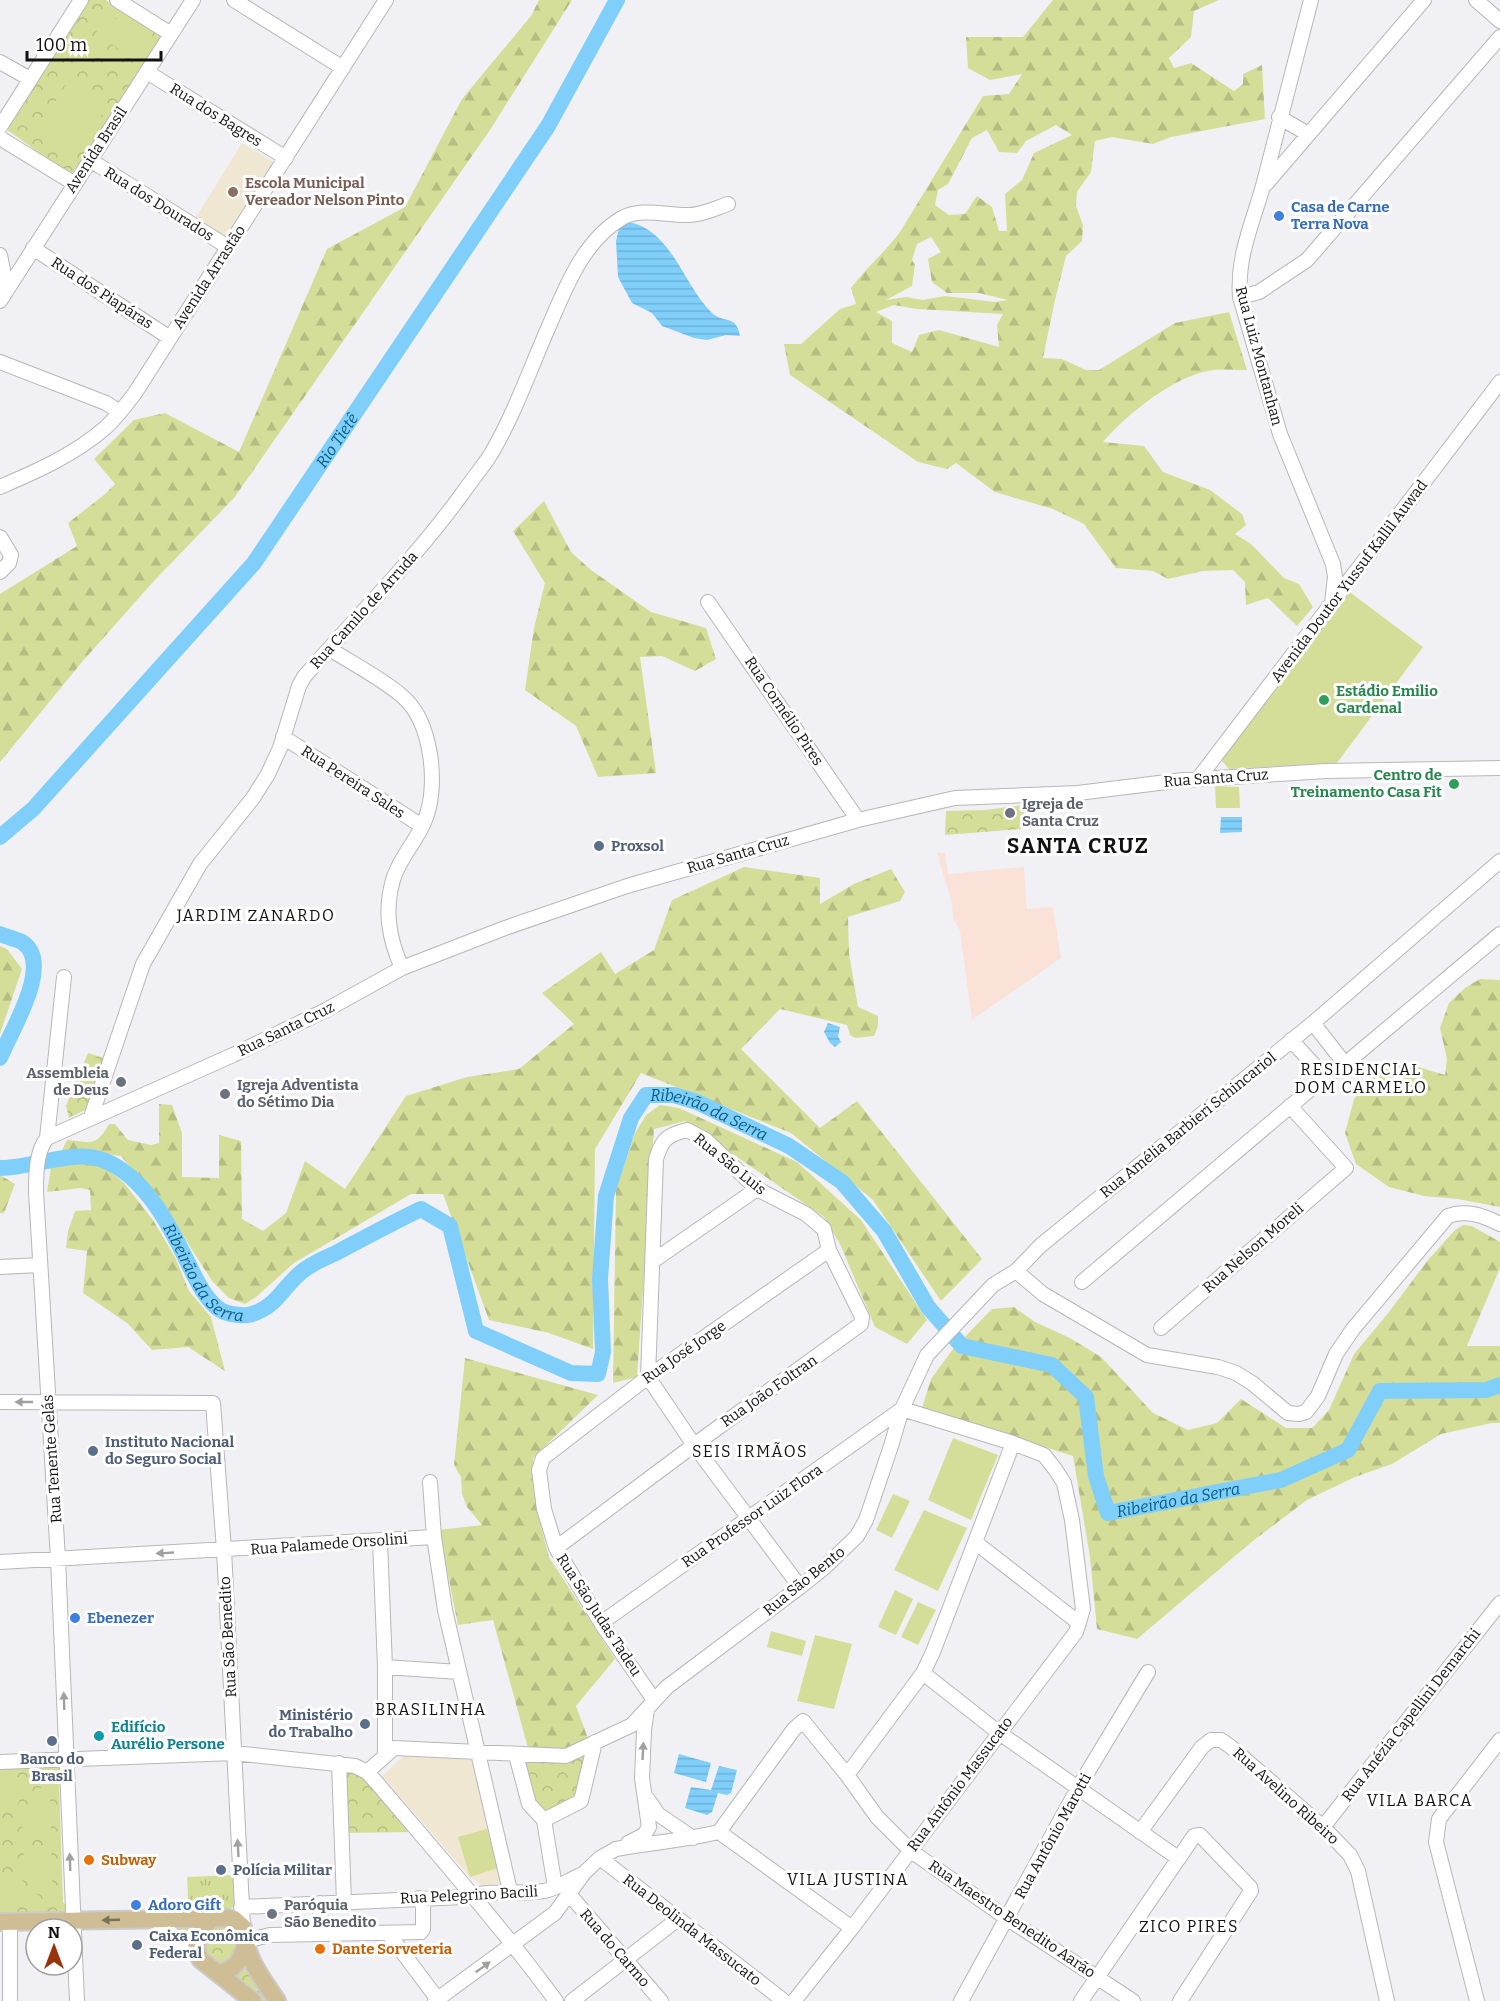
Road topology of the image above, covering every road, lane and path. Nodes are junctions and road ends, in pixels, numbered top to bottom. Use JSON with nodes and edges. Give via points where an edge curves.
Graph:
{"nodes":[{"id":1,"x":81,"y":0,"type":"edge"},
{"id":2,"x":117,"y":0,"type":"edge"},
{"id":3,"x":193,"y":0,"type":"edge"},
{"id":4,"x":234,"y":0,"type":"edge"},
{"id":5,"x":386,"y":0,"type":"edge"},
{"id":6,"x":1311,"y":0,"type":"edge"},
{"id":7,"x":1424,"y":0,"type":"edge"},
{"id":8,"x":1476,"y":0,"type":"edge"},
{"id":9,"x":1500,"y":21,"type":"edge"},
{"id":10,"x":171,"y":34,"type":"junction"},
{"id":11,"x":1500,"y":37,"type":"edge"},
{"id":12,"x":0,"y":62,"type":"edge"},
{"id":13,"x":343,"y":68,"type":"junction"},
{"id":14,"x":147,"y":72,"type":"junction"},
{"id":15,"x":30,"y":79,"type":"junction"},
{"id":16,"x":1280,"y":117,"type":"junction"},
{"id":17,"x":0,"y":128,"type":"edge"},
{"id":18,"x":1308,"y":134,"type":"junction"},
{"id":19,"x":0,"y":138,"type":"edge"},
{"id":20,"x":285,"y":158,"type":"junction"},
{"id":21,"x":90,"y":160,"type":"junction"},
{"id":22,"x":75,"y":184,"type":"junction"},
{"id":23,"x":1262,"y":188,"type":"junction"},
{"id":24,"x":728,"y":204,"type":"dead end"},
{"id":25,"x":228,"y":247,"type":"junction"},
{"id":26,"x":33,"y":248,"type":"junction"},
{"id":27,"x":0,"y":255,"type":"edge"},
{"id":28,"x":4,"y":295,"type":"edge"},
{"id":29,"x":1240,"y":297,"type":"junction"},
{"id":30,"x":170,"y":338,"type":"junction"},
{"id":31,"x":0,"y":362,"type":"edge"},
{"id":32,"x":1500,"y":382,"type":"edge"},
{"id":33,"x":120,"y":412,"type":"junction"},
{"id":34,"x":0,"y":487,"type":"edge"},
{"id":35,"x":0,"y":537,"type":"edge"},
{"id":36,"x":0,"y":572,"type":"edge"},
{"id":37,"x":708,"y":602,"type":"dead end"},
{"id":38,"x":1332,"y":603,"type":"junction"},
{"id":39,"x":330,"y":649,"type":"junction"},
{"id":40,"x":283,"y":737,"type":"junction"},
{"id":41,"x":1500,"y":768,"type":"edge"},
{"id":42,"x":1198,"y":779,"type":"junction"},
{"id":43,"x":858,"y":820,"type":"junction"},
{"id":44,"x":422,"y":826,"type":"junction"},
{"id":45,"x":1500,"y":861,"type":"edge"},
{"id":46,"x":1500,"y":934,"type":"edge"},
{"id":47,"x":402,"y":968,"type":"junction"},
{"id":48,"x":64,"y":977,"type":"dead end"},
{"id":49,"x":1313,"y":1023,"type":"junction"},
{"id":50,"x":1291,"y":1040,"type":"junction"},
{"id":51,"x":1346,"y":1064,"type":"junction"},
{"id":52,"x":1325,"y":1077,"type":"junction"},
{"id":53,"x":1290,"y":1106,"type":"junction"},
{"id":54,"x":91,"y":1117,"type":"junction"},
{"id":55,"x":47,"y":1137,"type":"junction"},
{"id":56,"x":757,"y":1189,"type":"junction"},
{"id":57,"x":1500,"y":1224,"type":"edge"},
{"id":58,"x":829,"y":1250,"type":"junction"},
{"id":59,"x":653,"y":1262,"type":"junction"},
{"id":60,"x":40,"y":1265,"type":"junction"},
{"id":61,"x":0,"y":1268,"type":"edge"},
{"id":62,"x":1016,"y":1271,"type":"junction"},
{"id":63,"x":1082,"y":1282,"type":"dead end"},
{"id":64,"x":862,"y":1317,"type":"joint"},
{"id":65,"x":1161,"y":1328,"type":"dead end"},
{"id":66,"x":648,"y":1377,"type":"junction"},
{"id":67,"x":0,"y":1402,"type":"edge"},
{"id":68,"x":49,"y":1402,"type":"junction"},
{"id":69,"x":902,"y":1409,"type":"junction"},
{"id":70,"x":1013,"y":1443,"type":"junction"},
{"id":71,"x":694,"y":1445,"type":"junction"},
{"id":72,"x":543,"y":1458,"type":"joint"},
{"id":73,"x":430,"y":1482,"type":"dead end"},
{"id":74,"x":749,"y":1519,"type":"junction"},
{"id":75,"x":434,"y":1537,"type":"junction"},
{"id":76,"x":380,"y":1541,"type":"junction"},
{"id":77,"x":975,"y":1542,"type":"junction"},
{"id":78,"x":556,"y":1548,"type":"junction"},
{"id":79,"x":224,"y":1550,"type":"junction"},
{"id":80,"x":58,"y":1559,"type":"junction"},
{"id":81,"x":0,"y":1562,"type":"edge"},
{"id":82,"x":800,"y":1587,"type":"junction"},
{"id":83,"x":1500,"y":1603,"type":"edge"},
{"id":84,"x":601,"y":1623,"type":"junction"},
{"id":85,"x":1079,"y":1623,"type":"junction"},
{"id":86,"x":385,"y":1667,"type":"junction"},
{"id":87,"x":459,"y":1672,"type":"junction"},
{"id":88,"x":1148,"y":1672,"type":"dead end"},
{"id":89,"x":923,"y":1673,"type":"junction"},
{"id":90,"x":651,"y":1705,"type":"junction"},
{"id":91,"x":998,"y":1732,"type":"junction"},
{"id":92,"x":1500,"y":1740,"type":"edge"},
{"id":93,"x":596,"y":1743,"type":"junction"},
{"id":94,"x":234,"y":1753,"type":"junction"},
{"id":95,"x":478,"y":1753,"type":"junction"},
{"id":96,"x":385,"y":1755,"type":"junction"},
{"id":97,"x":516,"y":1755,"type":"junction"},
{"id":98,"x":66,"y":1760,"type":"junction"},
{"id":99,"x":0,"y":1762,"type":"edge"},
{"id":100,"x":339,"y":1763,"type":"junction"},
{"id":101,"x":367,"y":1772,"type":"junction"},
{"id":102,"x":847,"y":1775,"type":"junction"},
{"id":103,"x":1078,"y":1788,"type":"junction"},
{"id":104,"x":644,"y":1791,"type":"junction"},
{"id":105,"x":544,"y":1820,"type":"junction"},
{"id":106,"x":1323,"y":1827,"type":"junction"},
{"id":107,"x":719,"y":1832,"type":"junction"},
{"id":108,"x":1140,"y":1832,"type":"junction"},
{"id":109,"x":694,"y":1838,"type":"junction"},
{"id":110,"x":616,"y":1849,"type":"junction"},
{"id":111,"x":911,"y":1851,"type":"junction"},
{"id":112,"x":600,"y":1858,"type":"junction"},
{"id":113,"x":1178,"y":1858,"type":"junction"},
{"id":114,"x":584,"y":1873,"type":"junction"},
{"id":115,"x":555,"y":1887,"type":"junction"},
{"id":116,"x":510,"y":1891,"type":"junction"},
{"id":117,"x":473,"y":1894,"type":"junction"},
{"id":118,"x":569,"y":1894,"type":"junction"},
{"id":119,"x":419,"y":1898,"type":"junction"},
{"id":120,"x":344,"y":1902,"type":"junction"},
{"id":121,"x":320,"y":1903,"type":"junction"},
{"id":122,"x":241,"y":1907,"type":"junction"},
{"id":123,"x":72,"y":1917,"type":"edge"},
{"id":124,"x":153,"y":1918,"type":"junction"},
{"id":125,"x":220,"y":1918,"type":"junction"},
{"id":126,"x":678,"y":1919,"type":"junction"},
{"id":127,"x":1008,"y":1919,"type":"junction"},
{"id":128,"x":84,"y":1921,"type":"edge"},
{"id":129,"x":5,"y":1922,"type":"edge"},
{"id":130,"x":24,"y":1922,"type":"edge"},
{"id":131,"x":852,"y":1928,"type":"junction"},
{"id":132,"x":388,"y":1933,"type":"junction"},
{"id":133,"x":321,"y":1934,"type":"junction"},
{"id":134,"x":244,"y":1938,"type":"junction"},
{"id":135,"x":514,"y":1944,"type":"junction"},
{"id":136,"x":197,"y":1955,"type":"junction"},
{"id":137,"x":625,"y":1959,"type":"junction"},
{"id":138,"x":219,"y":1973,"type":"junction"},
{"id":139,"x":76,"y":1977,"type":"edge"},
{"id":140,"x":1097,"y":1977,"type":"junction"},
{"id":141,"x":437,"y":2000,"type":"edge"},
{"id":142,"x":10,"y":2001,"type":"edge"},
{"id":143,"x":77,"y":2001,"type":"edge"},
{"id":144,"x":253,"y":2001,"type":"edge"},
{"id":145,"x":277,"y":2001,"type":"edge"},
{"id":146,"x":556,"y":2001,"type":"edge"},
{"id":147,"x":572,"y":2001,"type":"edge"},
{"id":148,"x":661,"y":2001,"type":"edge"},
{"id":149,"x":784,"y":2001,"type":"edge"},
{"id":150,"x":794,"y":2001,"type":"edge"},
{"id":151,"x":961,"y":2001,"type":"edge"},
{"id":152,"x":1081,"y":2001,"type":"edge"},
{"id":153,"x":1133,"y":2001,"type":"edge"},
{"id":154,"x":1180,"y":2001,"type":"edge"},
{"id":155,"x":1387,"y":2001,"type":"edge"},
{"id":156,"x":1478,"y":2001,"type":"edge"}],
"edges":[{"from":1,"to":15,"type":"street"},
{"from":2,"to":10,"type":"street"},
{"from":3,"to":10,"type":"street","name":"Avenida Brasil"},
{"from":4,"to":13,"type":"street"},
{"from":5,"to":13,"type":"street","name":"Avenida Arrastão"},
{"from":6,"to":16,"type":"street","name":"Rua Luiz Montanhan"},
{"from":7,"to":18,"type":"street"},
{"from":8,"to":9,"type":"street"},
{"from":10,"to":14,"type":"street","name":"Avenida Brasil"},
{"from":11,"to":29,"type":"street","via":[[1307,260],[1259,292]]},
{"from":12,"to":15,"type":"street"},
{"from":13,"to":20,"type":"street","name":"Avenida Arrastão"},
{"from":14,"to":20,"type":"street","name":"Rua dos Bagres"},
{"from":14,"to":21,"type":"street","name":"Avenida Brasil"},
{"from":15,"to":17,"type":"street"},
{"from":16,"to":18,"type":"street"},
{"from":16,"to":23,"type":"street","name":"Rua Luiz Montanhan"},
{"from":18,"to":23,"type":"street"},
{"from":19,"to":22,"type":"street"},
{"from":20,"to":25,"type":"street","name":"Avenida Arrastão"},
{"from":21,"to":22,"type":"street","name":"Avenida Brasil"},
{"from":21,"to":25,"type":"street","name":"Rua dos Dourados"},
{"from":22,"to":26,"type":"street","name":"Avenida Brasil"},
{"from":23,"to":29,"type":"street","name":"Rua Luiz Montanhan","via":[[1242,256]]},
{"from":24,"to":39,"type":"street","name":"Rua Camilo de Arruda","via":[[692,215],[629,215],[590,247],[575,269],[519,400],[490,456],[441,523]]},
{"from":25,"to":30,"type":"street","name":"Avenida Arrastão"},
{"from":26,"to":28,"type":"street","name":"Avenida Brasil"},
{"from":26,"to":30,"type":"street","name":"Rua dos Piapáras"},
{"from":27,"to":28,"type":"street"},
{"from":29,"to":38,"type":"street","name":"Rua Luiz Montanhan","via":[[1280,434],[1333,564]]},
{"from":30,"to":33,"type":"street","name":"Avenida Arrastão"},
{"from":31,"to":33,"type":"street"},
{"from":32,"to":38,"type":"street","name":"Avenida Doutor Yussuf Kallil Auwad"},
{"from":33,"to":34,"type":"street","name":"Avenida Arrastão","via":[[106,427],[62,458]]},
{"from":35,"to":36,"type":"street","via":[[11,555]]},
{"from":37,"to":43,"type":"street","name":"Rua Cornélio Pires"},
{"from":38,"to":42,"type":"street","name":"Avenida Doutor Yussuf Kallil Auwad"},
{"from":39,"to":40,"type":"street","name":"Rua Camilo de Arruda","via":[[299,686]]},
{"from":39,"to":44,"type":"street","via":[[403,697],[420,721],[433,780],[431,804]]},
{"from":40,"to":44,"type":"street","name":"Rua Pereira Sales"},
{"from":40,"to":54,"type":"street","name":"Rua Camilo de Arruda","via":[[268,774],[200,864],[143,964]]},
{"from":41,"to":42,"type":"street","name":"Rua Santa Cruz","via":[[1326,771]]},
{"from":42,"to":43,"type":"street","name":"Rua Santa Cruz","via":[[1078,793],[955,798]]},
{"from":43,"to":47,"type":"street","name":"Rua Santa Cruz","via":[[627,885]]},
{"from":44,"to":47,"type":"street","via":[[399,864],[389,900],[392,946]]},
{"from":45,"to":49,"type":"street","name":"Rua Amélia Barbieri Schincariol"},
{"from":46,"to":51,"type":"street"},
{"from":47,"to":54,"type":"street","name":"Rua Santa Cruz","via":[[233,1055]]},
{"from":48,"to":55,"type":"street"},
{"from":49,"to":50,"type":"street","name":"Rua Amélia Barbieri Schincariol"},
{"from":49,"to":51,"type":"street"},
{"from":50,"to":52,"type":"street"},
{"from":50,"to":62,"type":"street","name":"Rua Amélia Barbieri Schincariol","via":[[1040,1246]]},
{"from":51,"to":52,"type":"street"},
{"from":52,"to":53,"type":"street"},
{"from":53,"to":63,"type":"street"},
{"from":53,"to":65,"type":"street","name":"Rua Nelson Moreli","via":[[1346,1168]]},
{"from":54,"to":55,"type":"street","name":"Rua Santa Cruz"},
{"from":55,"to":60,"type":"street","name":"Rua Tenente Gelás","via":[[36,1174]]},
{"from":56,"to":58,"type":"street","name":"Rua São Luis","via":[[806,1214],[824,1229]]},
{"from":56,"to":59,"type":"street"},
{"from":56,"to":59,"type":"street","name":"Rua São Luis","via":[[706,1140],[687,1130],[667,1136],[656,1159]]},
{"from":57,"to":62,"type":"street","via":[[1471,1213],[1448,1216],[1353,1329],[1336,1353],[1318,1396],[1306,1412],[1299,1414],[1288,1413],[1236,1373],[1147,1355],[1043,1294]]},
{"from":58,"to":64,"type":"street","name":"Rua São Luis"},
{"from":58,"to":66,"type":"street","name":"Rua José Jorge"},
{"from":59,"to":66,"type":"street","name":"Rua São Luis"},
{"from":60,"to":61,"type":"street"},
{"from":60,"to":68,"type":"street","name":"Rua Tenente Gelás"},
{"from":62,"to":69,"type":"street","name":"Rua Amélia Barbieri Schincariol","via":[[993,1285],[936,1343]]},
{"from":64,"to":71,"type":"street","name":"Rua João Foltran","via":[[856,1329]]},
{"from":66,"to":71,"type":"street"},
{"from":66,"to":72,"type":"street","name":"Rua José Jorge"},
{"from":68,"to":67,"type":"street","one_way":true},
{"from":68,"to":79,"type":"street","name":"Rua São Benedito","via":[[213,1403]]},
{"from":68,"to":80,"type":"street","name":"Rua Tenente Gelás"},
{"from":69,"to":70,"type":"street"},
{"from":69,"to":74,"type":"street","name":"Rua Professor Luiz Flora"},
{"from":69,"to":82,"type":"street","name":"Rua São Bento","via":[[866,1520],[856,1536]]},
{"from":70,"to":77,"type":"street"},
{"from":70,"to":85,"type":"street","via":[[1044,1455],[1064,1483],[1083,1609]]},
{"from":71,"to":74,"type":"street"},
{"from":71,"to":78,"type":"street","name":"Rua João Foltran"},
{"from":72,"to":78,"type":"street","name":"Rua São Judas Tadeu","via":[[539,1470],[544,1509]]},
{"from":73,"to":75,"type":"street"},
{"from":74,"to":82,"type":"street"},
{"from":74,"to":84,"type":"street","name":"Rua Professor Luiz Flora"},
{"from":75,"to":76,"type":"street","name":"Rua Palamede Orsolini"},
{"from":75,"to":87,"type":"street"},
{"from":76,"to":79,"type":"street","name":"Rua Palamede Orsolini"},
{"from":76,"to":86,"type":"street"},
{"from":77,"to":85,"type":"street"},
{"from":77,"to":89,"type":"street"},
{"from":78,"to":84,"type":"street","name":"Rua São Judas Tadeu"},
{"from":79,"to":80,"type":"street","name":"Rua Palamede Orsolini","one_way":true},
{"from":79,"to":94,"type":"street","name":"Rua São Benedito"},
{"from":80,"to":81,"type":"street","name":"Rua Palamede Orsolini"},
{"from":98,"to":80,"type":"street","name":"Rua Tenente Gelás","one_way":true},
{"from":82,"to":90,"type":"street","name":"Rua São Bento","via":[[692,1667]]},
{"from":83,"to":106,"type":"street","name":"Rua Anézia Capellini Demarchi"},
{"from":84,"to":90,"type":"street","name":"Rua São Judas Tadeu"},
{"from":85,"to":91,"type":"street","name":"Rua Antônio Massucato"},
{"from":86,"to":87,"type":"street"},
{"from":86,"to":96,"type":"street"},
{"from":87,"to":95,"type":"street"},
{"from":88,"to":103,"type":"street","name":"Rua Antônio Marotti"},
{"from":89,"to":91,"type":"street"},
{"from":89,"to":102,"type":"street"},
{"from":90,"to":93,"type":"street","name":"Rua São Bento","via":[[632,1725]]},
{"from":104,"to":90,"type":"street","one_way":true,"via":[[644,1730]]},
{"from":91,"to":103,"type":"street"},
{"from":91,"to":111,"type":"street","name":"Rua Antônio Massucato"},
{"from":92,"to":156,"type":"street","via":[[1436,1828],[1436,1842]]},
{"from":93,"to":97,"type":"street","name":"Rua São Bento","via":[[566,1756]]},
{"from":93,"to":105,"type":"street","via":[[581,1801]]},
{"from":94,"to":98,"type":"street"},
{"from":94,"to":100,"type":"street"},
{"from":122,"to":94,"type":"street","name":"Rua São Benedito","one_way":true},
{"from":95,"to":96,"type":"street","name":"Rua São Bento","via":[[394,1748]]},
{"from":95,"to":97,"type":"street","name":"Rua São Bento"},
{"from":95,"to":116,"type":"street"},
{"from":96,"to":101,"type":"street"},
{"from":97,"to":105,"type":"street","via":[[529,1804]]},
{"from":98,"to":99,"type":"street"},
{"from":123,"to":98,"type":"street","name":"Rua Tenente Gelás","one_way":true},
{"from":100,"to":101,"type":"street"},
{"from":100,"to":120,"type":"street"},
{"from":101,"to":117,"type":"street"},
{"from":102,"to":107,"type":"street","name":"Rua Maestro Benedito Aarão","via":[[802,1721]]},
{"from":102,"to":111,"type":"street","name":"Rua Maestro Benedito Aarão","via":[[877,1817]]},
{"from":103,"to":108,"type":"street"},
{"from":103,"to":127,"type":"street","name":"Rua Antônio Marotti"},
{"from":104,"to":109,"type":"street","via":[[658,1814]]},
{"from":104,"to":110,"type":"street","via":[[649,1827],[644,1835]]},
{"from":105,"to":115,"type":"street"},
{"from":106,"to":108,"type":"street","name":"Rua Avelino Ribeiro","via":[[1238,1752],[1221,1740],[1211,1740],[1202,1746]]},
{"from":106,"to":155,"type":"street","name":"Rua Avelino Ribeiro","via":[[1350,1855],[1358,1871]]},
{"from":107,"to":109,"type":"street"},
{"from":107,"to":131,"type":"street"},
{"from":108,"to":113,"type":"street"},
{"from":109,"to":110,"type":"street"},
{"from":110,"to":112,"type":"street"},
{"from":111,"to":127,"type":"street","name":"Rua Maestro Benedito Aarão"},
{"from":111,"to":131,"type":"street","name":"Rua Antônio Massucato"},
{"from":112,"to":114,"type":"street"},
{"from":112,"to":126,"type":"street","name":"Rua Deolinda Massucato"},
{"from":113,"to":140,"type":"street"},
{"from":113,"to":154,"type":"street","via":[[1194,1836],[1200,1834],[1250,1887],[1250,1894]]},
{"from":114,"to":115,"type":"street","name":"Rua Pelegrino Bacili"},
{"from":114,"to":118,"type":"street"},
{"from":115,"to":116,"type":"street","name":"Rua Pelegrino Bacili"},
{"from":116,"to":117,"type":"street","name":"Rua Pelegrino Bacili"},
{"from":117,"to":119,"type":"street","name":"Rua Pelegrino Bacili"},
{"from":117,"to":135,"type":"street"},
{"from":118,"to":135,"type":"street","via":[[555,1913]]},
{"from":118,"to":137,"type":"street","name":"Rua do Carmo"},
{"from":119,"to":120,"type":"street","name":"Rua Pelegrino Bacili"},
{"from":119,"to":132,"type":"street","via":[[423,1906],[423,1931]]},
{"from":120,"to":121,"type":"street","name":"Rua Pelegrino Bacili"},
{"from":121,"to":122,"type":"street","name":"Rua Pelegrino Bacili"},
{"from":121,"to":133,"type":"street"},
{"from":122,"to":125,"type":"street"},
{"from":122,"to":134,"type":"street","name":"Rua São Benedito"},
{"from":124,"to":125,"type":"main road"},
{"from":124,"to":128,"type":"main road","one_way":true},
{"from":124,"to":136,"type":"street"},
{"from":125,"to":134,"type":"main road","via":[[234,1919]]},
{"from":125,"to":136,"type":"main road","via":[[200,1932]]},
{"from":126,"to":137,"type":"street"},
{"from":126,"to":149,"type":"street","name":"Rua Deolinda Massucato"},
{"from":127,"to":140,"type":"street","name":"Rua Maestro Benedito Aarão"},
{"from":127,"to":151,"type":"street","name":"Rua Antônio Marotti"},
{"from":129,"to":130,"type":"main road"},
{"from":129,"to":142,"type":"street"},
{"from":131,"to":150,"type":"street","name":"Rua Antônio Massucato"},
{"from":132,"to":133,"type":"street"},
{"from":132,"to":141,"type":"street"},
{"from":133,"to":134,"type":"street"},
{"from":134,"to":138,"type":"main road","via":[[242,1956],[232,1968]]},
{"from":134,"to":145,"type":"main road","via":[[251,1962]]},
{"from":141,"to":135,"type":"street","one_way":true},
{"from":135,"to":146,"type":"street"},
{"from":136,"to":138,"type":"main road"},
{"from":137,"to":147,"type":"street"},
{"from":137,"to":148,"type":"street","name":"Rua do Carmo"},
{"from":138,"to":144,"type":"main road"},
{"from":139,"to":143,"type":"street"},
{"from":140,"to":152,"type":"street"},
{"from":140,"to":153,"type":"street","name":"Rua Maestro Benedito Aarão"}]}
